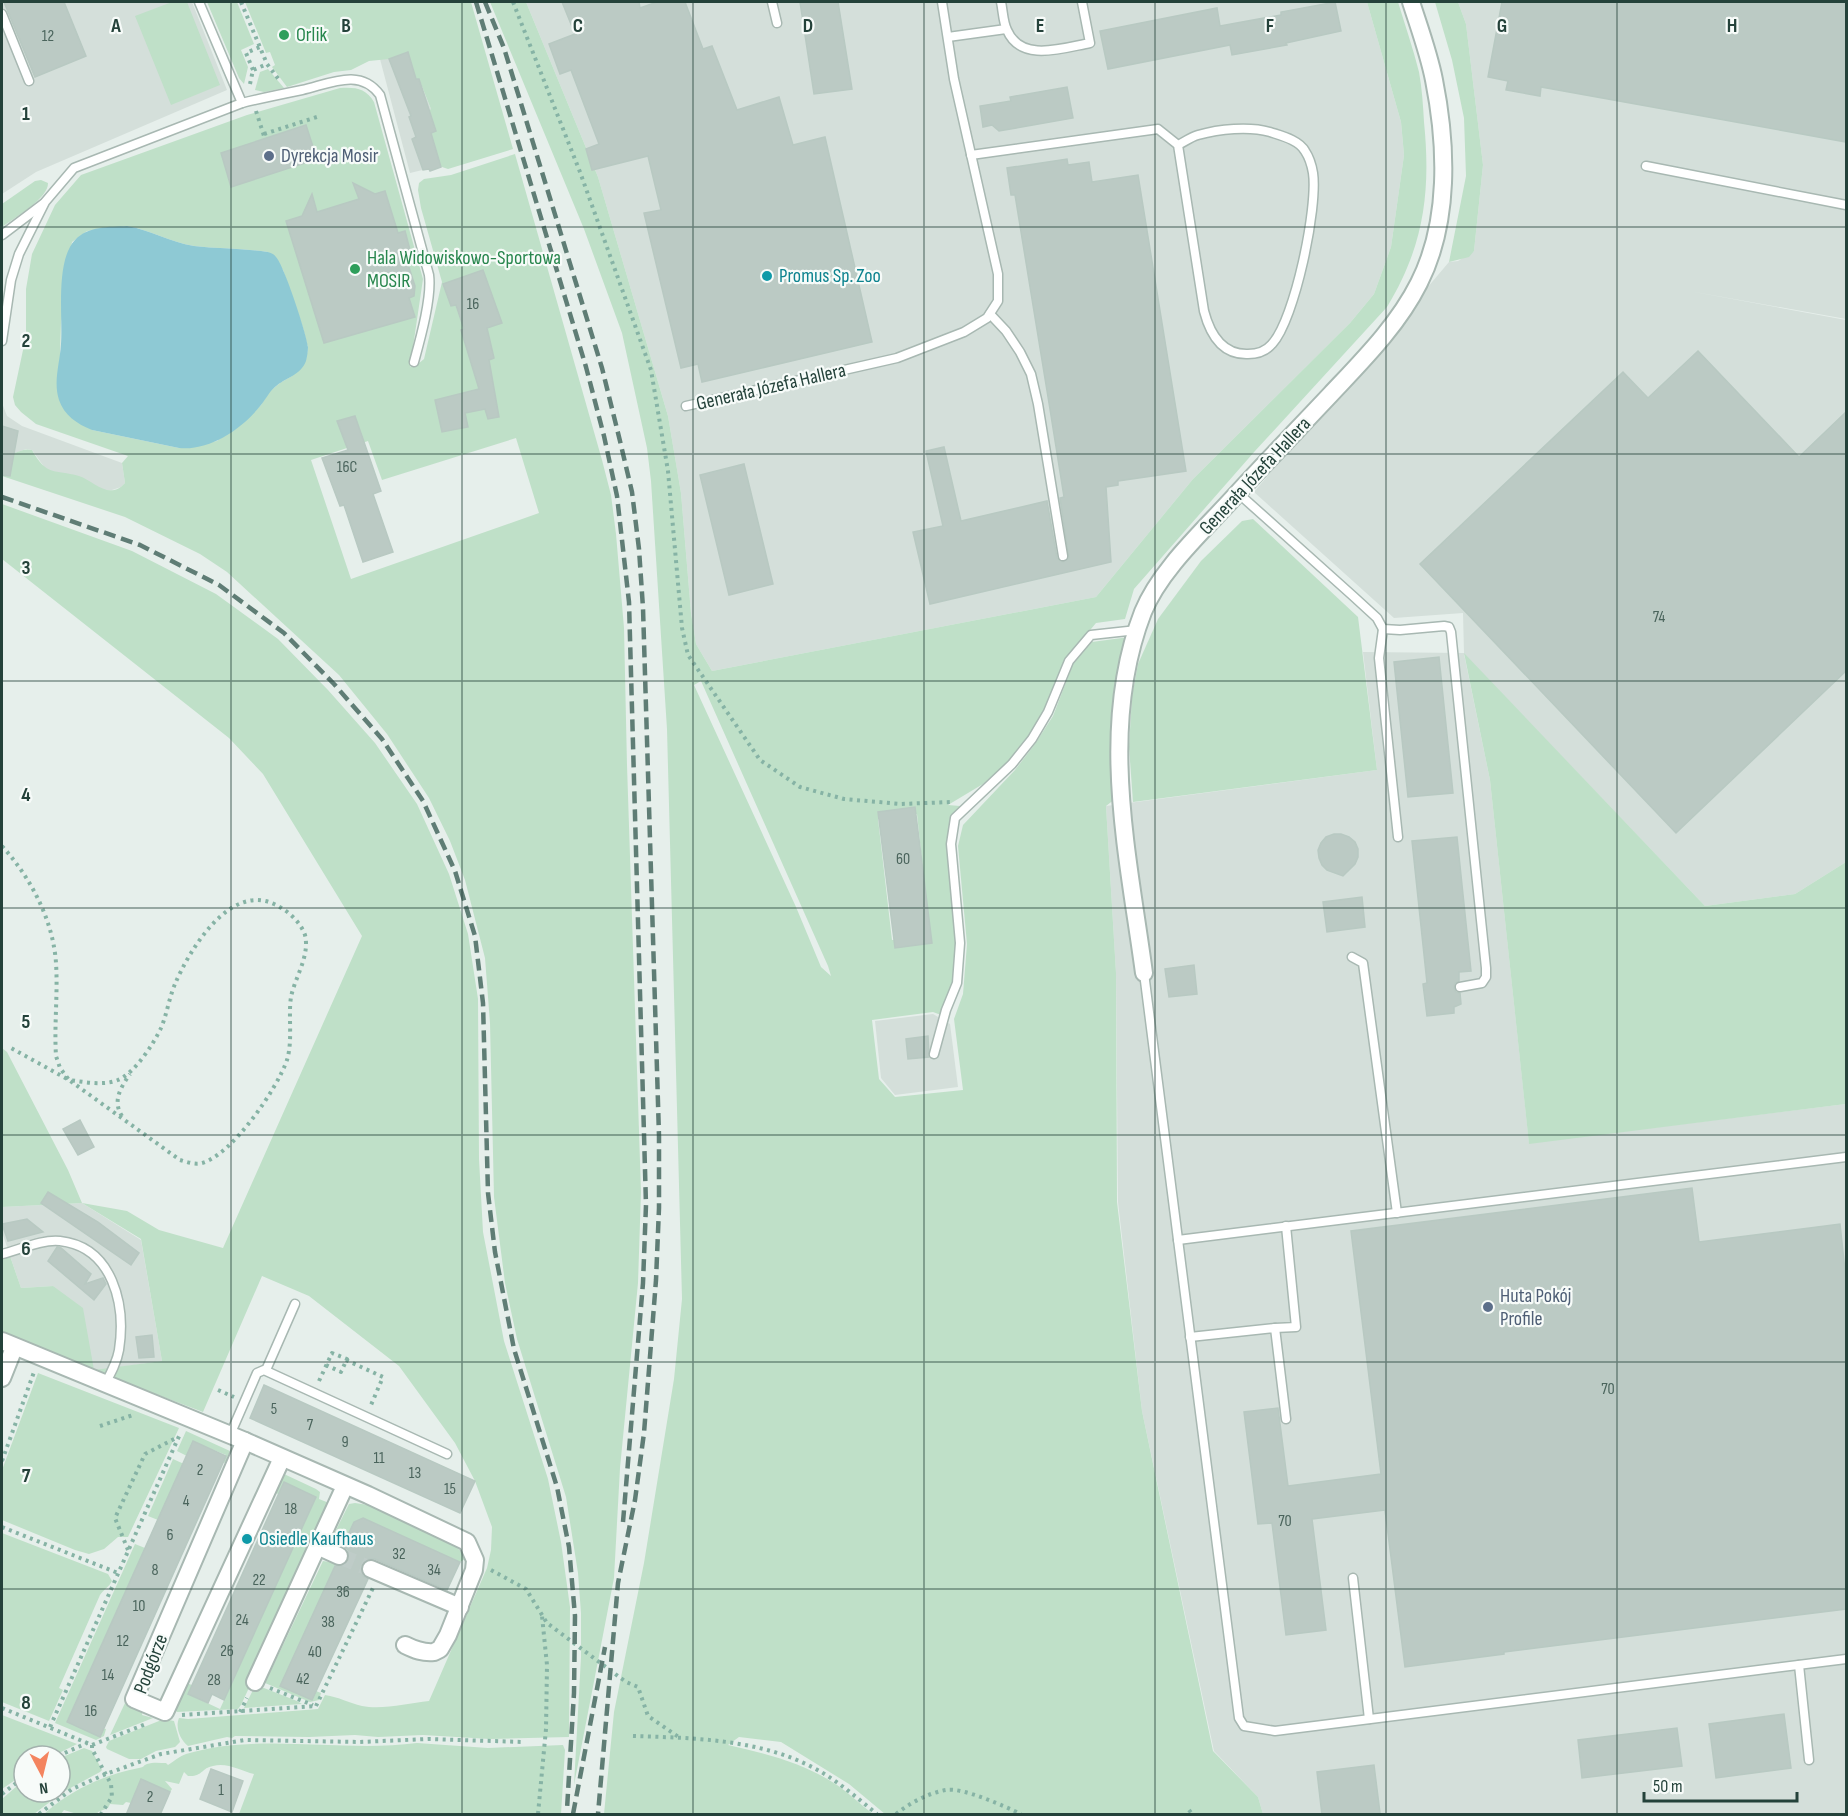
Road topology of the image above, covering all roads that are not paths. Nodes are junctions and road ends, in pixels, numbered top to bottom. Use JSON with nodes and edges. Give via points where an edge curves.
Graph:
{"nodes":[{"id":1,"x":200,"y":2,"type":"edge"},
{"id":2,"x":772,"y":2,"type":"edge"},
{"id":3,"x":942,"y":2,"type":"edge"},
{"id":4,"x":1001,"y":2,"type":"edge"},
{"id":5,"x":1082,"y":2,"type":"edge"},
{"id":6,"x":1411,"y":2,"type":"edge"},
{"id":7,"x":2,"y":16,"type":"edge"},
{"id":8,"x":777,"y":23,"type":"dead end"},
{"id":9,"x":1006,"y":28,"type":"junction"},
{"id":10,"x":948,"y":37,"type":"junction"},
{"id":11,"x":29,"y":81,"type":"dead end"},
{"id":12,"x":247,"y":102,"type":"junction"},
{"id":13,"x":1178,"y":145,"type":"junction"},
{"id":14,"x":971,"y":155,"type":"junction"},
{"id":15,"x":1646,"y":166,"type":"dead end"},
{"id":16,"x":45,"y":202,"type":"junction"},
{"id":17,"x":1846,"y":205,"type":"edge"},
{"id":18,"x":2,"y":235,"type":"edge"},
{"id":19,"x":990,"y":314,"type":"junction"},
{"id":20,"x":2,"y":341,"type":"edge"},
{"id":21,"x":414,"y":363,"type":"dead end"},
{"id":22,"x":686,"y":406,"type":"dead end"},
{"id":23,"x":1238,"y":493,"type":"junction"},
{"id":24,"x":1063,"y":556,"type":"dead end"},
{"id":25,"x":1383,"y":629,"type":"junction"},
{"id":26,"x":1137,"y":630,"type":"junction"},
{"id":27,"x":1398,"y":837,"type":"dead end"},
{"id":28,"x":1352,"y":957,"type":"dead end"},
{"id":29,"x":1144,"y":973,"type":"joint"},
{"id":30,"x":1460,"y":987,"type":"dead end"},
{"id":31,"x":934,"y":1054,"type":"dead end"},
{"id":32,"x":1846,"y":1157,"type":"edge"},
{"id":33,"x":1397,"y":1213,"type":"junction"},
{"id":34,"x":1286,"y":1226,"type":"junction"},
{"id":35,"x":1178,"y":1240,"type":"junction"},
{"id":36,"x":2,"y":1254,"type":"edge"},
{"id":37,"x":295,"y":1304,"type":"dead end"},
{"id":38,"x":1275,"y":1328,"type":"junction"},
{"id":39,"x":1190,"y":1337,"type":"junction"},
{"id":40,"x":8,"y":1344,"type":"edge"},
{"id":41,"x":266,"y":1370,"type":"junction"},
{"id":42,"x":2,"y":1378,"type":"edge"},
{"id":43,"x":105,"y":1384,"type":"junction"},
{"id":44,"x":1286,"y":1419,"type":"dead end"},
{"id":45,"x":237,"y":1438,"type":"junction"},
{"id":46,"x":447,"y":1454,"type":"dead end"},
{"id":47,"x":282,"y":1458,"type":"junction"},
{"id":48,"x":345,"y":1486,"type":"junction"},
{"id":49,"x":317,"y":1546,"type":"junction"},
{"id":50,"x":339,"y":1556,"type":"tunnel mouth"},
{"id":51,"x":375,"y":1571,"type":"tunnel mouth"},
{"id":52,"x":1353,"y":1578,"type":"dead end"},
{"id":53,"x":460,"y":1607,"type":"junction"},
{"id":54,"x":405,"y":1645,"type":"dead end"},
{"id":55,"x":1846,"y":1659,"type":"edge"},
{"id":56,"x":1799,"y":1665,"type":"junction"},
{"id":57,"x":255,"y":1682,"type":"road end"},
{"id":58,"x":1369,"y":1719,"type":"junction"},
{"id":59,"x":1809,"y":1760,"type":"dead end"}],
"edges":[{"from":1,"to":12,"type":"lane"},
{"from":2,"to":8,"type":"lane"},
{"from":3,"to":10,"type":"lane"},
{"from":4,"to":9,"type":"lane"},
{"from":5,"to":9,"type":"lane","via":[[1089,43],[1038,52],[1028,50]]},
{"from":6,"to":23,"type":"street","name":"Generała Józefa Hallera","via":[[1434,79],[1442,137],[1443,181],[1432,249],[1419,283],[1400,314],[1363,361]]},
{"from":7,"to":11,"type":"lane"},
{"from":9,"to":10,"type":"lane"},
{"from":10,"to":14,"type":"lane"},
{"from":12,"to":16,"type":"lane","via":[[74,168]]},
{"from":12,"to":21,"type":"lane","via":[[346,79],[367,83],[380,95],[430,282]]},
{"from":13,"to":13,"type":"lane","via":[[1208,327],[1225,349],[1256,354],[1274,343],[1295,291],[1312,206],[1313,172],[1305,150],[1288,138],[1259,129],[1197,135]]},
{"from":13,"to":14,"type":"lane","via":[[1158,129]]},
{"from":14,"to":19,"type":"lane","via":[[998,274],[999,301]]},
{"from":15,"to":17,"type":"lane"},
{"from":16,"to":18,"type":"lane"},
{"from":16,"to":20,"type":"lane","via":[[10,280]]},
{"from":19,"to":22,"type":"lane","name":"Generała Józefa Hallera","via":[[964,332],[897,358]]},
{"from":19,"to":24,"type":"lane","via":[[1006,331],[1031,374]]},
{"from":23,"to":25,"type":"lane","via":[[1377,618]]},
{"from":23,"to":26,"type":"street","name":"Generała Józefa Hallera","via":[[1170,569]]},
{"from":25,"to":27,"type":"lane","via":[[1379,657]]},
{"from":25,"to":30,"type":"lane","via":[[1444,626],[1451,632],[1486,968],[1482,983]]},
{"from":26,"to":29,"type":"street","name":"Generała Józefa Hallera","via":[[1127,661],[1118,748]]},
{"from":26,"to":31,"type":"lane","via":[[1091,635],[1069,661],[1032,739],[1012,764],[955,818],[951,844],[960,943],[957,983]]},
{"from":28,"to":33,"type":"lane","via":[[1363,963]]},
{"from":29,"to":35,"type":"lane"},
{"from":32,"to":33,"type":"lane"},
{"from":33,"to":34,"type":"lane"},
{"from":34,"to":35,"type":"lane"},
{"from":34,"to":38,"type":"lane","via":[[1296,1327]]},
{"from":35,"to":39,"type":"lane"},
{"from":36,"to":43,"type":"lane","via":[[58,1241],[89,1251],[102,1263],[118,1297],[121,1325],[119,1351]]},
{"from":37,"to":41,"type":"lane"},
{"from":38,"to":39,"type":"lane"},
{"from":38,"to":44,"type":"lane"},
{"from":39,"to":58,"type":"lane","via":[[1239,1718],[1244,1726],[1275,1731]]},
{"from":40,"to":42,"type":"street"},
{"from":40,"to":43,"type":"street"},
{"from":41,"to":45,"type":"lane","via":[[258,1373]]},
{"from":41,"to":46,"type":"lane"},
{"from":43,"to":45,"type":"street"},
{"from":45,"to":47,"type":"street"},
{"from":45,"to":47,"type":"street","name":"Podgórze","via":[[134,1699],[165,1712]]},
{"from":47,"to":48,"type":"street"},
{"from":48,"to":49,"type":"street"},
{"from":48,"to":53,"type":"street","via":[[467,1542],[475,1560]]},
{"from":49,"to":50,"type":"street"},
{"from":49,"to":57,"type":"street"},
{"from":51,"to":53,"type":"street"},
{"from":52,"to":58,"type":"lane"},
{"from":53,"to":54,"type":"street","via":[[444,1643],[434,1652],[420,1652]]},
{"from":55,"to":56,"type":"lane"},
{"from":56,"to":58,"type":"lane"},
{"from":56,"to":59,"type":"lane"}]}
